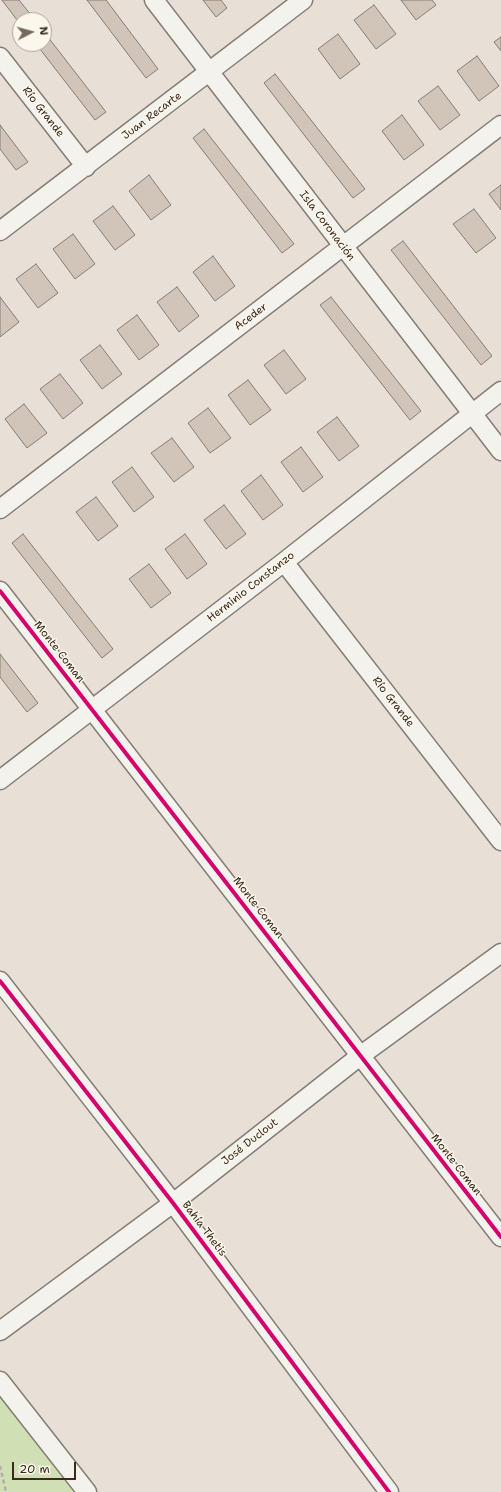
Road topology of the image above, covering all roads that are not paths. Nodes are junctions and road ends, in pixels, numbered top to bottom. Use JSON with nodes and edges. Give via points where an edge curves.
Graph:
{"nodes":[{"id":1,"x":154,"y":0,"type":"edge"},
{"id":2,"x":303,"y":0,"type":"edge"},
{"id":3,"x":0,"y":57,"type":"edge"},
{"id":4,"x":209,"y":72,"type":"junction"},
{"id":5,"x":501,"y":125,"type":"edge"},
{"id":6,"x":86,"y":167,"type":"junction"},
{"id":7,"x":0,"y":231,"type":"edge"},
{"id":8,"x":342,"y":247,"type":"junction"},
{"id":9,"x":501,"y":391,"type":"edge"},
{"id":10,"x":472,"y":414,"type":"junction"},
{"id":11,"x":501,"y":451,"type":"edge"},
{"id":12,"x":0,"y":509,"type":"edge"},
{"id":13,"x":284,"y":562,"type":"junction"},
{"id":14,"x":0,"y":591,"type":"edge"},
{"id":15,"x":92,"y":709,"type":"junction"},
{"id":16,"x":0,"y":780,"type":"edge"},
{"id":17,"x":501,"y":841,"type":"edge"},
{"id":18,"x":501,"y":953,"type":"edge"},
{"id":19,"x":0,"y":981,"type":"edge"},
{"id":20,"x":360,"y":1056,"type":"junction"},
{"id":21,"x":173,"y":1203,"type":"junction"},
{"id":22,"x":501,"y":1237,"type":"edge"},
{"id":23,"x":0,"y":1331,"type":"edge"},
{"id":24,"x":0,"y":1381,"type":"edge"},
{"id":25,"x":87,"y":1492,"type":"edge"},
{"id":26,"x":389,"y":1492,"type":"edge"}],
"edges":[{"from":1,"to":4,"type":"street","name":"Isla Coronación"},
{"from":2,"to":4,"type":"street","name":"Juan Recarte"},
{"from":3,"to":6,"type":"street","name":"Río Grande"},
{"from":4,"to":6,"type":"street","name":"Juan Recarte"},
{"from":4,"to":8,"type":"street","name":"Isla Coronación"},
{"from":5,"to":8,"type":"street","name":"Aceder"},
{"from":6,"to":7,"type":"street","name":"Juan Recarte"},
{"from":8,"to":10,"type":"street","name":"Isla Coronación"},
{"from":8,"to":12,"type":"street","name":"Aceder"},
{"from":9,"to":10,"type":"street","name":"Herminio Constanzo"},
{"from":10,"to":11,"type":"street","name":"Isla Coronación"},
{"from":10,"to":13,"type":"street","name":"Herminio Constanzo"},
{"from":13,"to":15,"type":"street","name":"Herminio Constanzo"},
{"from":13,"to":17,"type":"street","name":"Río Grande"},
{"from":14,"to":15,"type":"street","name":"Monte Coman"},
{"from":15,"to":16,"type":"street","name":"Herminio Constanzo"},
{"from":15,"to":20,"type":"street","name":"Monte Coman"},
{"from":18,"to":20,"type":"street","name":"José Duclout"},
{"from":19,"to":21,"type":"street","name":"Bahía Thetis"},
{"from":20,"to":21,"type":"street","name":"José Duclout"},
{"from":20,"to":22,"type":"street","name":"Monte Coman"},
{"from":21,"to":23,"type":"street","name":"José Duclout"},
{"from":21,"to":26,"type":"street","name":"Bahía Thetis"},
{"from":24,"to":25,"type":"street"}]}
